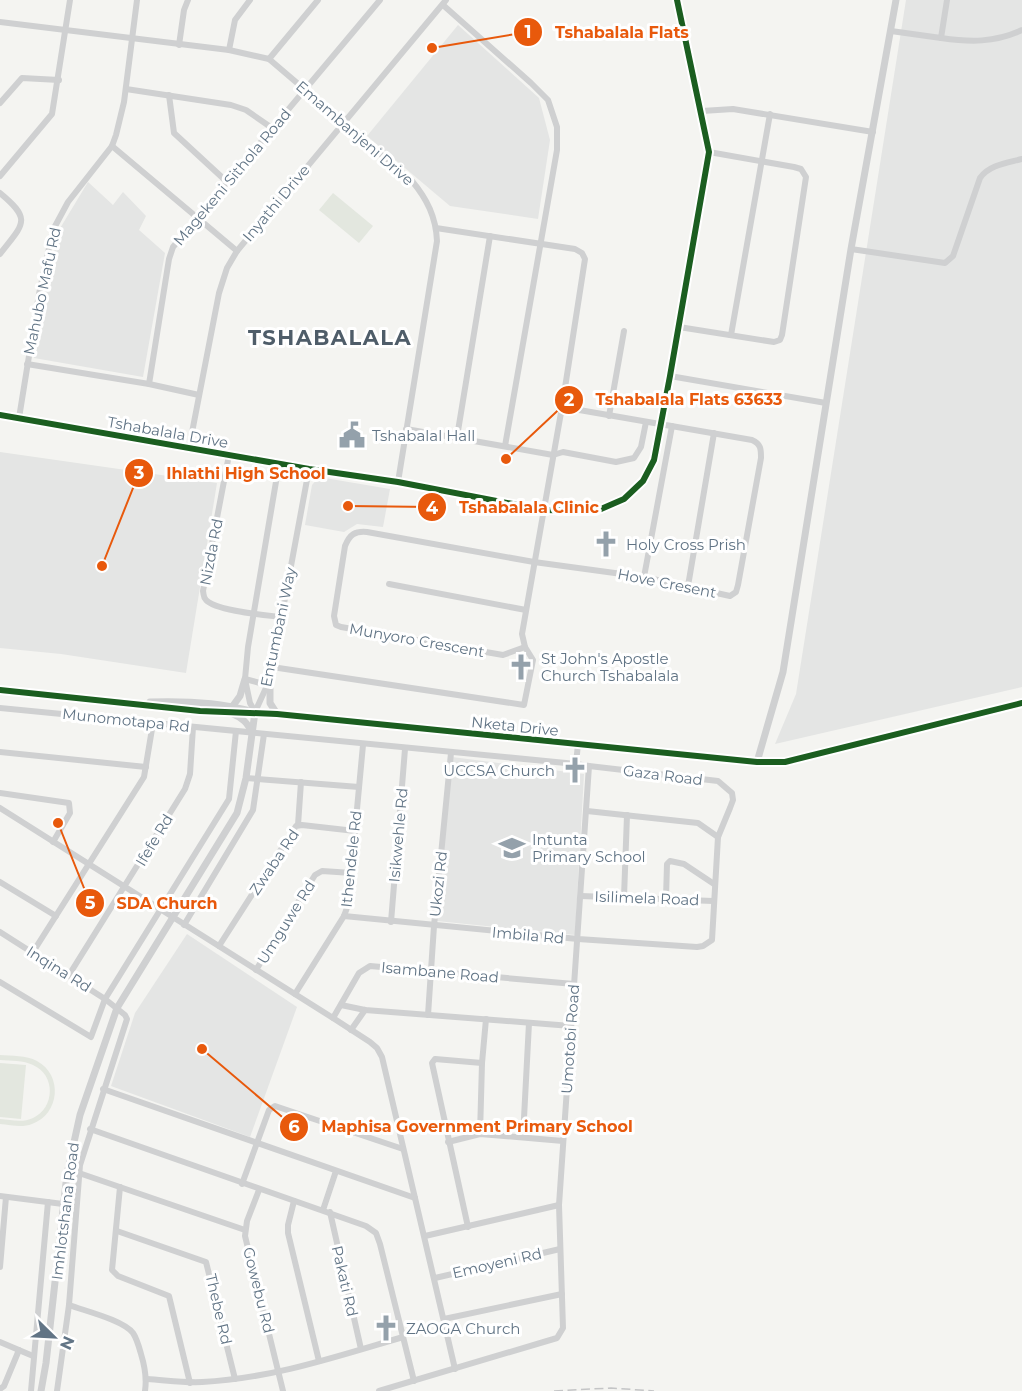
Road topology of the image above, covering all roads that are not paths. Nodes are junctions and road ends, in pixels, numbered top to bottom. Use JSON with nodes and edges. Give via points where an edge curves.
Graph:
{"nodes":[{"id":1,"x":70,"y":0,"type":"edge"},
{"id":2,"x":137,"y":0,"type":"edge"},
{"id":3,"x":188,"y":0,"type":"edge"},
{"id":4,"x":250,"y":0,"type":"edge"},
{"id":5,"x":318,"y":0,"type":"edge"},
{"id":6,"x":380,"y":0,"type":"edge"},
{"id":7,"x":677,"y":0,"type":"edge"},
{"id":8,"x":896,"y":0,"type":"edge"},
{"id":9,"x":947,"y":0,"type":"edge"},
{"id":10,"x":444,"y":2,"type":"edge"},
{"id":11,"x":0,"y":22,"type":"edge"},
{"id":12,"x":67,"y":30,"type":"junction"},
{"id":13,"x":1022,"y":30,"type":"edge"},
{"id":14,"x":891,"y":31,"type":"junction"},
{"id":15,"x":941,"y":38,"type":"junction"},
{"id":16,"x":132,"y":40,"type":"junction"},
{"id":17,"x":179,"y":45,"type":"junction"},
{"id":18,"x":229,"y":50,"type":"junction"},
{"id":19,"x":269,"y":59,"type":"junction"},
{"id":20,"x":59,"y":80,"type":"junction"},
{"id":21,"x":126,"y":89,"type":"junction"},
{"id":22,"x":305,"y":89,"type":"junction"},
{"id":23,"x":169,"y":95,"type":"junction"},
{"id":24,"x":0,"y":103,"type":"edge"},
{"id":25,"x":702,"y":111,"type":"junction"},
{"id":26,"x":770,"y":114,"type":"junction"},
{"id":27,"x":344,"y":122,"type":"junction"},
{"id":28,"x":272,"y":128,"type":"junction"},
{"id":29,"x":873,"y":132,"type":"junction"},
{"id":30,"x":112,"y":146,"type":"junction"},
{"id":31,"x":709,"y":152,"type":"junction"},
{"id":32,"x":1022,"y":159,"type":"edge"},
{"id":33,"x":761,"y":162,"type":"junction"},
{"id":34,"x":0,"y":176,"type":"edge"},
{"id":35,"x":226,"y":181,"type":"junction"},
{"id":36,"x":0,"y":193,"type":"edge"},
{"id":37,"x":196,"y":218,"type":"junction"},
{"id":38,"x":436,"y":228,"type":"junction"},
{"id":39,"x":490,"y":236,"type":"junction"},
{"id":40,"x":540,"y":243,"type":"junction"},
{"id":41,"x":851,"y":249,"type":"junction"},
{"id":42,"x":237,"y":251,"type":"junction"},
{"id":43,"x":0,"y":254,"type":"edge"},
{"id":44,"x":679,"y":327,"type":"junction"},
{"id":45,"x":624,"y":331,"type":"dead end"},
{"id":46,"x":731,"y":335,"type":"junction"},
{"id":47,"x":27,"y":364,"type":"junction"},
{"id":48,"x":670,"y":376,"type":"junction"},
{"id":49,"x":149,"y":384,"type":"junction"},
{"id":50,"x":199,"y":395,"type":"junction"},
{"id":51,"x":826,"y":403,"type":"junction"},
{"id":52,"x":562,"y":407,"type":"junction"},
{"id":53,"x":0,"y":415,"type":"edge"},
{"id":54,"x":609,"y":416,"type":"junction"},
{"id":55,"x":19,"y":418,"type":"junction"},
{"id":56,"x":646,"y":422,"type":"junction"},
{"id":57,"x":662,"y":424,"type":"junction"},
{"id":58,"x":672,"y":426,"type":"junction"},
{"id":59,"x":406,"y":429,"type":"junction"},
{"id":60,"x":714,"y":433,"type":"junction"},
{"id":61,"x":457,"y":437,"type":"junction"},
{"id":62,"x":506,"y":446,"type":"junction"},
{"id":63,"x":189,"y":448,"type":"junction"},
{"id":64,"x":229,"y":455,"type":"junction"},
{"id":65,"x":553,"y":455,"type":"junction"},
{"id":66,"x":279,"y":464,"type":"junction"},
{"id":67,"x":309,"y":469,"type":"junction"},
{"id":68,"x":398,"y":482,"type":"junction"},
{"id":69,"x":544,"y":510,"type":"junction"},
{"id":70,"x":534,"y":562,"type":"junction"},
{"id":71,"x":644,"y":577,"type":"junction"},
{"id":72,"x":389,"y":584,"type":"dead end"},
{"id":73,"x":688,"y":586,"type":"junction"},
{"id":74,"x":526,"y":610,"type":"junction"},
{"id":75,"x":253,"y":613,"type":"junction"},
{"id":76,"x":281,"y":617,"type":"junction"},
{"id":77,"x":525,"y":648,"type":"junction"},
{"id":78,"x":272,"y":667,"type":"junction"},
{"id":79,"x":245,"y":679,"type":"junction"},
{"id":80,"x":270,"y":679,"type":"junction"},
{"id":81,"x":0,"y":690,"type":"edge"},
{"id":82,"x":1022,"y":704,"type":"edge"},
{"id":83,"x":0,"y":708,"type":"edge"},
{"id":84,"x":231,"y":710,"type":"junction"},
{"id":85,"x":255,"y":712,"type":"junction"},
{"id":86,"x":277,"y":714,"type":"junction"},
{"id":87,"x":153,"y":723,"type":"junction"},
{"id":88,"x":193,"y":727,"type":"junction"},
{"id":89,"x":236,"y":731,"type":"junction"},
{"id":90,"x":252,"y":732,"type":"junction"},
{"id":91,"x":264,"y":734,"type":"junction"},
{"id":92,"x":578,"y":744,"type":"junction"},
{"id":93,"x":363,"y":745,"type":"junction"},
{"id":94,"x":405,"y":749,"type":"junction"},
{"id":95,"x":0,"y":752,"type":"edge"},
{"id":96,"x":451,"y":753,"type":"junction"},
{"id":97,"x":757,"y":762,"type":"junction"},
{"id":98,"x":576,"y":764,"type":"junction"},
{"id":99,"x":590,"y":766,"type":"junction"},
{"id":100,"x":146,"y":767,"type":"junction"},
{"id":101,"x":246,"y":778,"type":"junction"},
{"id":102,"x":259,"y":778,"type":"junction"},
{"id":103,"x":301,"y":782,"type":"junction"},
{"id":104,"x":359,"y":788,"type":"junction"},
{"id":105,"x":0,"y":793,"type":"edge"},
{"id":106,"x":0,"y":808,"type":"edge"},
{"id":107,"x":587,"y":811,"type":"junction"},
{"id":108,"x":627,"y":815,"type":"junction"},
{"id":109,"x":298,"y":825,"type":"junction"},
{"id":110,"x":355,"y":831,"type":"junction"},
{"id":111,"x":717,"y":837,"type":"junction"},
{"id":112,"x":53,"y":842,"type":"junction"},
{"id":113,"x":88,"y":864,"type":"junction"},
{"id":114,"x":352,"y":873,"type":"junction"},
{"id":115,"x":0,"y":882,"type":"edge"},
{"id":116,"x":714,"y":884,"type":"junction"},
{"id":117,"x":125,"y":887,"type":"junction"},
{"id":118,"x":581,"y":896,"type":"junction"},
{"id":119,"x":624,"y":897,"type":"junction"},
{"id":120,"x":666,"y":898,"type":"junction"},
{"id":121,"x":712,"y":901,"type":"junction"},
{"id":122,"x":161,"y":910,"type":"junction"},
{"id":123,"x":56,"y":916,"type":"junction"},
{"id":124,"x":344,"y":916,"type":"junction"},
{"id":125,"x":172,"y":917,"type":"junction"},
{"id":126,"x":391,"y":922,"type":"junction"},
{"id":127,"x":184,"y":924,"type":"junction"},
{"id":128,"x":434,"y":926,"type":"junction"},
{"id":129,"x":0,"y":932,"type":"edge"},
{"id":130,"x":578,"y":939,"type":"junction"},
{"id":131,"x":219,"y":946,"type":"junction"},
{"id":132,"x":33,"y":952,"type":"junction"},
{"id":133,"x":256,"y":970,"type":"junction"},
{"id":134,"x":431,"y":972,"type":"junction"},
{"id":135,"x":69,"y":975,"type":"junction"},
{"id":136,"x":0,"y":982,"type":"edge"},
{"id":137,"x":574,"y":984,"type":"junction"},
{"id":138,"x":295,"y":994,"type":"junction"},
{"id":139,"x":105,"y":999,"type":"junction"},
{"id":140,"x":341,"y":1005,"type":"junction"},
{"id":141,"x":117,"y":1008,"type":"junction"},
{"id":142,"x":365,"y":1010,"type":"junction"},
{"id":143,"x":428,"y":1015,"type":"junction"},
{"id":144,"x":333,"y":1018,"type":"junction"},
{"id":145,"x":486,"y":1019,"type":"junction"},
{"id":146,"x":529,"y":1023,"type":"junction"},
{"id":147,"x":571,"y":1026,"type":"junction"},
{"id":148,"x":351,"y":1030,"type":"junction"},
{"id":149,"x":482,"y":1063,"type":"junction"},
{"id":150,"x":103,"y":1089,"type":"junction"},
{"id":151,"x":90,"y":1130,"type":"junction"},
{"id":152,"x":480,"y":1134,"type":"junction"},
{"id":153,"x":523,"y":1137,"type":"junction"},
{"id":154,"x":563,"y":1141,"type":"junction"},
{"id":155,"x":448,"y":1142,"type":"junction"},
{"id":156,"x":257,"y":1143,"type":"junction"},
{"id":157,"x":403,"y":1149,"type":"junction"},
{"id":158,"x":336,"y":1171,"type":"junction"},
{"id":159,"x":79,"y":1173,"type":"junction"},
{"id":160,"x":242,"y":1184,"type":"junction"},
{"id":161,"x":120,"y":1187,"type":"junction"},
{"id":162,"x":259,"y":1190,"type":"junction"},
{"id":163,"x":3,"y":1197,"type":"edge"},
{"id":164,"x":415,"y":1198,"type":"junction"},
{"id":165,"x":294,"y":1201,"type":"junction"},
{"id":166,"x":48,"y":1202,"type":"junction"},
{"id":167,"x":63,"y":1204,"type":"junction"},
{"id":168,"x":559,"y":1205,"type":"junction"},
{"id":169,"x":327,"y":1211,"type":"junction"},
{"id":170,"x":468,"y":1227,"type":"junction"},
{"id":171,"x":245,"y":1230,"type":"junction"},
{"id":172,"x":117,"y":1231,"type":"junction"},
{"id":173,"x":425,"y":1236,"type":"junction"},
{"id":174,"x":560,"y":1249,"type":"junction"},
{"id":175,"x":0,"y":1267,"type":"edge"},
{"id":176,"x":435,"y":1278,"type":"junction"},
{"id":177,"x":562,"y":1294,"type":"junction"},
{"id":178,"x":69,"y":1305,"type":"junction"},
{"id":179,"x":444,"y":1318,"type":"junction"},
{"id":180,"x":403,"y":1336,"type":"junction"},
{"id":181,"x":0,"y":1342,"type":"edge"},
{"id":182,"x":361,"y":1349,"type":"junction"},
{"id":183,"x":20,"y":1350,"type":"junction"},
{"id":184,"x":33,"y":1356,"type":"junction"},
{"id":185,"x":319,"y":1361,"type":"junction"},
{"id":186,"x":455,"y":1368,"type":"junction"},
{"id":187,"x":279,"y":1371,"type":"junction"},
{"id":188,"x":147,"y":1379,"type":"junction"},
{"id":189,"x":235,"y":1379,"type":"junction"},
{"id":190,"x":414,"y":1382,"type":"junction"},
{"id":191,"x":190,"y":1383,"type":"junction"},
{"id":192,"x":0,"y":1389,"type":"edge"},
{"id":193,"x":31,"y":1391,"type":"edge"},
{"id":194,"x":41,"y":1391,"type":"edge"},
{"id":195,"x":57,"y":1391,"type":"edge"},
{"id":196,"x":145,"y":1391,"type":"edge"},
{"id":197,"x":283,"y":1391,"type":"edge"},
{"id":198,"x":379,"y":1391,"type":"edge"}],
"edges":[{"from":1,"to":12,"type":"street"},
{"from":2,"to":16,"type":"street","name":"Mahubo Mafu Rd"},
{"from":3,"to":17,"type":"street"},
{"from":4,"to":18,"type":"street","via":[[235,20]]},
{"from":5,"to":19,"type":"street"},
{"from":6,"to":22,"type":"street","name":"Magekeni Sithola Road"},
{"from":7,"to":25,"type":"street","name":"Tshabalala Drive"},
{"from":8,"to":14,"type":"street"},
{"from":9,"to":15,"type":"street"},
{"from":10,"to":27,"type":"street","name":"Inyathi Drive"},
{"from":10,"to":40,"type":"street","via":[[531,83],[552,110],[558,139]]},
{"from":11,"to":12,"type":"street","name":"Emambanjeni Drive"},
{"from":12,"to":16,"type":"street","name":"Emambanjeni Drive"},
{"from":12,"to":20,"type":"street"},
{"from":13,"to":15,"type":"street","via":[[976,42]]},
{"from":14,"to":15,"type":"street"},
{"from":14,"to":29,"type":"street"},
{"from":16,"to":17,"type":"street","name":"Emambanjeni Drive"},
{"from":16,"to":21,"type":"street","name":"Mahubo Mafu Rd"},
{"from":17,"to":18,"type":"street","name":"Emambanjeni Drive"},
{"from":18,"to":19,"type":"street","name":"Emambanjeni Drive"},
{"from":19,"to":22,"type":"street","name":"Emambanjeni Drive"},
{"from":20,"to":24,"type":"street","via":[[22,78]]},
{"from":20,"to":34,"type":"street","via":[[52,114]]},
{"from":21,"to":23,"type":"street"},
{"from":21,"to":30,"type":"street","name":"Mahubo Mafu Rd"},
{"from":22,"to":27,"type":"street","name":"Emambanjeni Drive"},
{"from":22,"to":28,"type":"street","name":"Magekeni Sithola Road"},
{"from":23,"to":28,"type":"street","via":[[231,105]]},
{"from":23,"to":35,"type":"street","via":[[174,133]]},
{"from":25,"to":26,"type":"street","via":[[724,108]]},
{"from":25,"to":31,"type":"street","name":"Tshabalala Drive"},
{"from":26,"to":29,"type":"street"},
{"from":26,"to":33,"type":"street"},
{"from":27,"to":38,"type":"street","name":"Emambanjeni Drive","via":[[412,181],[429,206]]},
{"from":27,"to":42,"type":"street","name":"Inyathi Drive"},
{"from":28,"to":35,"type":"street","name":"Magekeni Sithola Road"},
{"from":29,"to":41,"type":"street"},
{"from":30,"to":37,"type":"street"},
{"from":30,"to":47,"type":"street","name":"Mahubo Mafu Rd","via":[[56,221]]},
{"from":31,"to":33,"type":"street"},
{"from":31,"to":44,"type":"street","name":"Tshabalala Drive"},
{"from":32,"to":41,"type":"street","via":[[983,173],[953,256],[945,263]]},
{"from":33,"to":46,"type":"street"},
{"from":33,"to":46,"type":"street","via":[[801,169],[806,177],[781,338],[774,342]]},
{"from":35,"to":37,"type":"street","name":"Magekeni Sithola Road"},
{"from":36,"to":43,"type":"street","via":[[20,211],[22,222]]},
{"from":37,"to":42,"type":"street"},
{"from":37,"to":49,"type":"street","name":"Magekeni Sithola Road","via":[[176,242],[169,259]]},
{"from":38,"to":39,"type":"street"},
{"from":38,"to":59,"type":"street","name":"Emambanjeni Drive","via":[[436,253]]},
{"from":39,"to":40,"type":"street"},
{"from":39,"to":61,"type":"street"},
{"from":40,"to":52,"type":"street","via":[[575,249],[585,259]]},
{"from":40,"to":62,"type":"street"},
{"from":41,"to":51,"type":"street"},
{"from":42,"to":50,"type":"street","name":"Inyathi Drive","via":[[219,293]]},
{"from":44,"to":46,"type":"street"},
{"from":44,"to":48,"type":"street","name":"Tshabalala Drive"},
{"from":45,"to":54,"type":"street"},
{"from":47,"to":49,"type":"street"},
{"from":47,"to":55,"type":"street","name":"Mahubo Mafu Rd"},
{"from":48,"to":51,"type":"street"},
{"from":48,"to":57,"type":"street","name":"Tshabalala Drive"},
{"from":49,"to":50,"type":"street"},
{"from":50,"to":63,"type":"street","name":"Inyathi Drive"},
{"from":51,"to":97,"type":"street","via":[[783,672]]},
{"from":52,"to":54,"type":"street","name":"Hove Cresent"},
{"from":52,"to":65,"type":"street"},
{"from":53,"to":55,"type":"street","name":"Tshabalala Drive"},
{"from":54,"to":56,"type":"street","name":"Hove Cresent"},
{"from":55,"to":63,"type":"street","name":"Tshabalala Drive"},
{"from":56,"to":57,"type":"street","name":"Hove Cresent"},
{"from":56,"to":65,"type":"street","via":[[641,447],[634,458],[616,462],[563,452]]},
{"from":57,"to":58,"type":"street","name":"Hove Cresent"},
{"from":57,"to":69,"type":"street","name":"Tshabalala Drive","via":[[650,469],[624,499],[588,511]]},
{"from":58,"to":60,"type":"street","name":"Hove Cresent"},
{"from":58,"to":71,"type":"street"},
{"from":59,"to":61,"type":"street"},
{"from":59,"to":68,"type":"street","name":"Emambanjeni Drive"},
{"from":60,"to":73,"type":"street"},
{"from":60,"to":73,"type":"street","name":"Hove Cresent","via":[[758,443],[761,458],[738,588],[730,596]]},
{"from":61,"to":62,"type":"street"},
{"from":62,"to":65,"type":"street"},
{"from":63,"to":64,"type":"street","name":"Tshabalala Drive"},
{"from":64,"to":66,"type":"street","name":"Tshabalala Drive"},
{"from":64,"to":75,"type":"street","name":"Nizda Rd","via":[[203,591],[206,601],[218,607]]},
{"from":65,"to":69,"type":"street"},
{"from":66,"to":67,"type":"street","name":"Tshabalala Drive"},
{"from":66,"to":75,"type":"street","name":"Entumbani Way"},
{"from":67,"to":68,"type":"street","name":"Tshabalala Drive"},
{"from":67,"to":76,"type":"street","name":"Entumbani Way"},
{"from":68,"to":69,"type":"street","name":"Tshabalala Drive"},
{"from":69,"to":70,"type":"street"},
{"from":70,"to":71,"type":"street","name":"Hove Cresent"},
{"from":70,"to":74,"type":"street"},
{"from":70,"to":77,"type":"street","name":"Munyoro Crescent","via":[[358,531],[345,546],[334,616],[340,627],[503,655]]},
{"from":71,"to":73,"type":"street","name":"Hove Cresent"},
{"from":72,"to":74,"type":"street"},
{"from":74,"to":77,"type":"street","via":[[522,634]]},
{"from":75,"to":76,"type":"street","name":"Nizda Rd"},
{"from":75,"to":79,"type":"street","name":"Entumbani Way"},
{"from":76,"to":78,"type":"street","name":"Entumbani Way"},
{"from":77,"to":78,"type":"street","via":[[533,660],[524,705]]},
{"from":78,"to":80,"type":"street","name":"Entumbani Way"},
{"from":79,"to":80,"type":"street","via":[[260,683]]},
{"from":79,"to":84,"type":"street"},
{"from":79,"to":85,"type":"street","name":"Entumbani Way"},
{"from":80,"to":85,"type":"street","name":"Entumbani Way"},
{"from":80,"to":86,"type":"street","via":[[270,703]]},
{"from":81,"to":84,"type":"street","name":"Nketa Drive"},
{"from":82,"to":97,"type":"street","name":"Nketa Drive","via":[[785,762]]},
{"from":83,"to":87,"type":"street","name":"Munomotapa Rd"},
{"from":84,"to":85,"type":"street","name":"Nketa Drive"},
{"from":84,"to":90,"type":"street"},
{"from":85,"to":86,"type":"street","name":"Nketa Drive"},
{"from":85,"to":90,"type":"street","name":"Imhlotshana Road"},
{"from":86,"to":92,"type":"street","name":"Nketa Drive"},
{"from":87,"to":88,"type":"street","name":"Munomotapa Rd"},
{"from":87,"to":100,"type":"street"},
{"from":88,"to":89,"type":"street","name":"Munomotapa Rd"},
{"from":88,"to":117,"type":"street","name":"Ifefe Rd","via":[[188,782]]},
{"from":89,"to":90,"type":"street","name":"Munomotapa Rd"},
{"from":89,"to":122,"type":"street","via":[[229,799]]},
{"from":90,"to":91,"type":"street","name":"Munomotapa Rd"},
{"from":90,"to":101,"type":"street","name":"Imhlotshana Road"},
{"from":91,"to":93,"type":"street","name":"Munomotapa Rd"},
{"from":91,"to":102,"type":"street"},
{"from":92,"to":97,"type":"street","name":"Nketa Drive"},
{"from":92,"to":98,"type":"street"},
{"from":93,"to":94,"type":"street","name":"Munomotapa Rd"},
{"from":93,"to":104,"type":"street","name":"Ithendele Rd"},
{"from":94,"to":96,"type":"street","name":"Munomotapa Rd"},
{"from":94,"to":126,"type":"street","name":"Isikwehle Rd"},
{"from":95,"to":100,"type":"street"},
{"from":96,"to":98,"type":"street","name":"Munomotapa Rd"},
{"from":96,"to":128,"type":"street","name":"Ukozi Rd"},
{"from":98,"to":99,"type":"street"},
{"from":99,"to":107,"type":"street","name":"Umotobi Road"},
{"from":99,"to":111,"type":"street","name":"Gaza Road","via":[[718,781],[732,792],[733,800]]},
{"from":100,"to":113,"type":"street","via":[[144,777]]},
{"from":101,"to":102,"type":"street"},
{"from":101,"to":125,"type":"street","name":"Imhlotshana Road","via":[[237,813]]},
{"from":102,"to":103,"type":"street"},
{"from":102,"to":127,"type":"street","via":[[252,814]]},
{"from":103,"to":104,"type":"street"},
{"from":103,"to":109,"type":"street"},
{"from":104,"to":110,"type":"street","name":"Ithendele Rd"},
{"from":105,"to":112,"type":"street","via":[[69,803],[70,813]]},
{"from":106,"to":112,"type":"street"},
{"from":107,"to":108,"type":"street"},
{"from":107,"to":118,"type":"street","name":"Umotobi Road"},
{"from":108,"to":111,"type":"street","via":[[698,823]]},
{"from":108,"to":119,"type":"street"},
{"from":109,"to":110,"type":"street","name":"Zwaba Rd"},
{"from":109,"to":131,"type":"street","name":"Zwaba Rd"},
{"from":110,"to":114,"type":"street","name":"Ithendele Rd"},
{"from":111,"to":116,"type":"street"},
{"from":112,"to":113,"type":"street"},
{"from":113,"to":117,"type":"street"},
{"from":113,"to":123,"type":"street"},
{"from":114,"to":124,"type":"street","name":"Ithendele Rd"},
{"from":114,"to":133,"type":"street","name":"Umguwe Rd","via":[[322,871],[315,875]]},
{"from":115,"to":123,"type":"street"},
{"from":116,"to":120,"type":"street","via":[[684,864],[670,861]]},
{"from":116,"to":121,"type":"street"},
{"from":117,"to":122,"type":"street"},
{"from":117,"to":135,"type":"street","name":"Ifefe Rd"},
{"from":118,"to":119,"type":"street","name":"Isilimela Road"},
{"from":118,"to":130,"type":"street","name":"Umotobi Road"},
{"from":119,"to":120,"type":"street","name":"Isilimela Road"},
{"from":120,"to":121,"type":"street","name":"Isilimela Road"},
{"from":121,"to":130,"type":"street","name":"Imbila Rd","via":[[711,940],[703,946]]},
{"from":122,"to":125,"type":"street"},
{"from":122,"to":139,"type":"street"},
{"from":123,"to":132,"type":"street"},
{"from":124,"to":126,"type":"street","name":"Imbila Rd"},
{"from":124,"to":138,"type":"street","name":"Ithendele Rd"},
{"from":125,"to":127,"type":"street"},
{"from":125,"to":141,"type":"street","name":"Imhlotshana Road"},
{"from":126,"to":128,"type":"street","name":"Imbila Rd"},
{"from":127,"to":131,"type":"street"},
{"from":128,"to":130,"type":"street","name":"Imbila Rd"},
{"from":128,"to":134,"type":"street","name":"Ukozi Rd"},
{"from":129,"to":132,"type":"street","name":"Inqina Rd"},
{"from":130,"to":137,"type":"street","name":"Umotobi Road"},
{"from":131,"to":133,"type":"street"},
{"from":132,"to":135,"type":"street","name":"Inqina Rd"},
{"from":133,"to":138,"type":"street"},
{"from":134,"to":137,"type":"street","name":"Isambane Road"},
{"from":134,"to":140,"type":"street","name":"Isambane Road","via":[[370,966],[359,973]]},
{"from":134,"to":143,"type":"street","name":"Ukozi Rd"},
{"from":135,"to":139,"type":"street","name":"Inqina Rd"},
{"from":136,"to":139,"type":"street","via":[[91,1037]]},
{"from":137,"to":147,"type":"street","name":"Umotobi Road"},
{"from":138,"to":144,"type":"street"},
{"from":139,"to":141,"type":"street","name":"Inqina Rd"},
{"from":140,"to":142,"type":"street"},
{"from":140,"to":144,"type":"street","name":"Isambane Road"},
{"from":141,"to":150,"type":"street","via":[[127,1022]]},
{"from":141,"to":167,"type":"street","name":"Imhlotshana Road","via":[[80,1115]]},
{"from":142,"to":143,"type":"street"},
{"from":142,"to":148,"type":"street"},
{"from":143,"to":145,"type":"street"},
{"from":144,"to":148,"type":"street"},
{"from":145,"to":146,"type":"street"},
{"from":145,"to":149,"type":"street"},
{"from":146,"to":147,"type":"street"},
{"from":146,"to":153,"type":"street"},
{"from":147,"to":154,"type":"street","name":"Umotobi Road"},
{"from":148,"to":157,"type":"street","via":[[378,1048],[382,1057]]},
{"from":149,"to":152,"type":"street"},
{"from":149,"to":155,"type":"street","via":[[433,1060]]},
{"from":150,"to":151,"type":"street"},
{"from":150,"to":156,"type":"street"},
{"from":151,"to":159,"type":"street"},
{"from":151,"to":160,"type":"street"},
{"from":152,"to":153,"type":"street"},
{"from":152,"to":155,"type":"street"},
{"from":153,"to":154,"type":"street"},
{"from":154,"to":168,"type":"street","name":"Umotobi Road"},
{"from":155,"to":170,"type":"street"},
{"from":156,"to":157,"type":"street","via":[[269,1110],[275,1106]]},
{"from":156,"to":158,"type":"street"},
{"from":156,"to":160,"type":"street"},
{"from":157,"to":164,"type":"street"},
{"from":158,"to":164,"type":"street"},
{"from":158,"to":169,"type":"street"},
{"from":159,"to":161,"type":"street"},
{"from":159,"to":178,"type":"street"},
{"from":160,"to":162,"type":"street"},
{"from":161,"to":171,"type":"street"},
{"from":161,"to":172,"type":"street"},
{"from":162,"to":165,"type":"street"},
{"from":162,"to":171,"type":"street","name":"Gowebu Rd"},
{"from":163,"to":166,"type":"street"},
{"from":163,"to":175,"type":"street"},
{"from":164,"to":173,"type":"street"},
{"from":165,"to":169,"type":"street"},
{"from":165,"to":185,"type":"street","via":[[288,1233]]},
{"from":166,"to":167,"type":"street"},
{"from":166,"to":184,"type":"street"},
{"from":167,"to":194,"type":"street","name":"Imhlotshana Road"},
{"from":168,"to":170,"type":"street"},
{"from":168,"to":174,"type":"street","name":"Umotobi Road"},
{"from":169,"to":180,"type":"street","via":[[376,1233]]},
{"from":169,"to":182,"type":"street","name":"Pakati Rd"},
{"from":170,"to":173,"type":"street"},
{"from":171,"to":187,"type":"street","name":"Gowebu Rd"},
{"from":172,"to":189,"type":"street","name":"Thebe Rd","via":[[206,1262]]},
{"from":172,"to":191,"type":"street","via":[[112,1270],[169,1296]]},
{"from":173,"to":176,"type":"street"},
{"from":174,"to":176,"type":"street","name":"Emoyeni Rd"},
{"from":174,"to":177,"type":"street","name":"Umotobi Road"},
{"from":176,"to":179,"type":"street"},
{"from":177,"to":179,"type":"street"},
{"from":177,"to":186,"type":"street","name":"Umotobi Road","via":[[564,1328],[557,1338]]},
{"from":178,"to":188,"type":"street","via":[[131,1331]]},
{"from":178,"to":195,"type":"street"},
{"from":179,"to":186,"type":"street"},
{"from":180,"to":182,"type":"street"},
{"from":180,"to":190,"type":"street"},
{"from":181,"to":183,"type":"street"},
{"from":182,"to":185,"type":"street"},
{"from":183,"to":184,"type":"street"},
{"from":183,"to":192,"type":"street"},
{"from":184,"to":193,"type":"street"},
{"from":185,"to":187,"type":"street"},
{"from":186,"to":190,"type":"street","name":"Umotobi Road"},
{"from":187,"to":189,"type":"street"},
{"from":187,"to":197,"type":"street","name":"Gowebu Rd"},
{"from":188,"to":191,"type":"street"},
{"from":188,"to":196,"type":"street"},
{"from":189,"to":191,"type":"street"},
{"from":190,"to":198,"type":"street","name":"Umotobi Road"}]}
